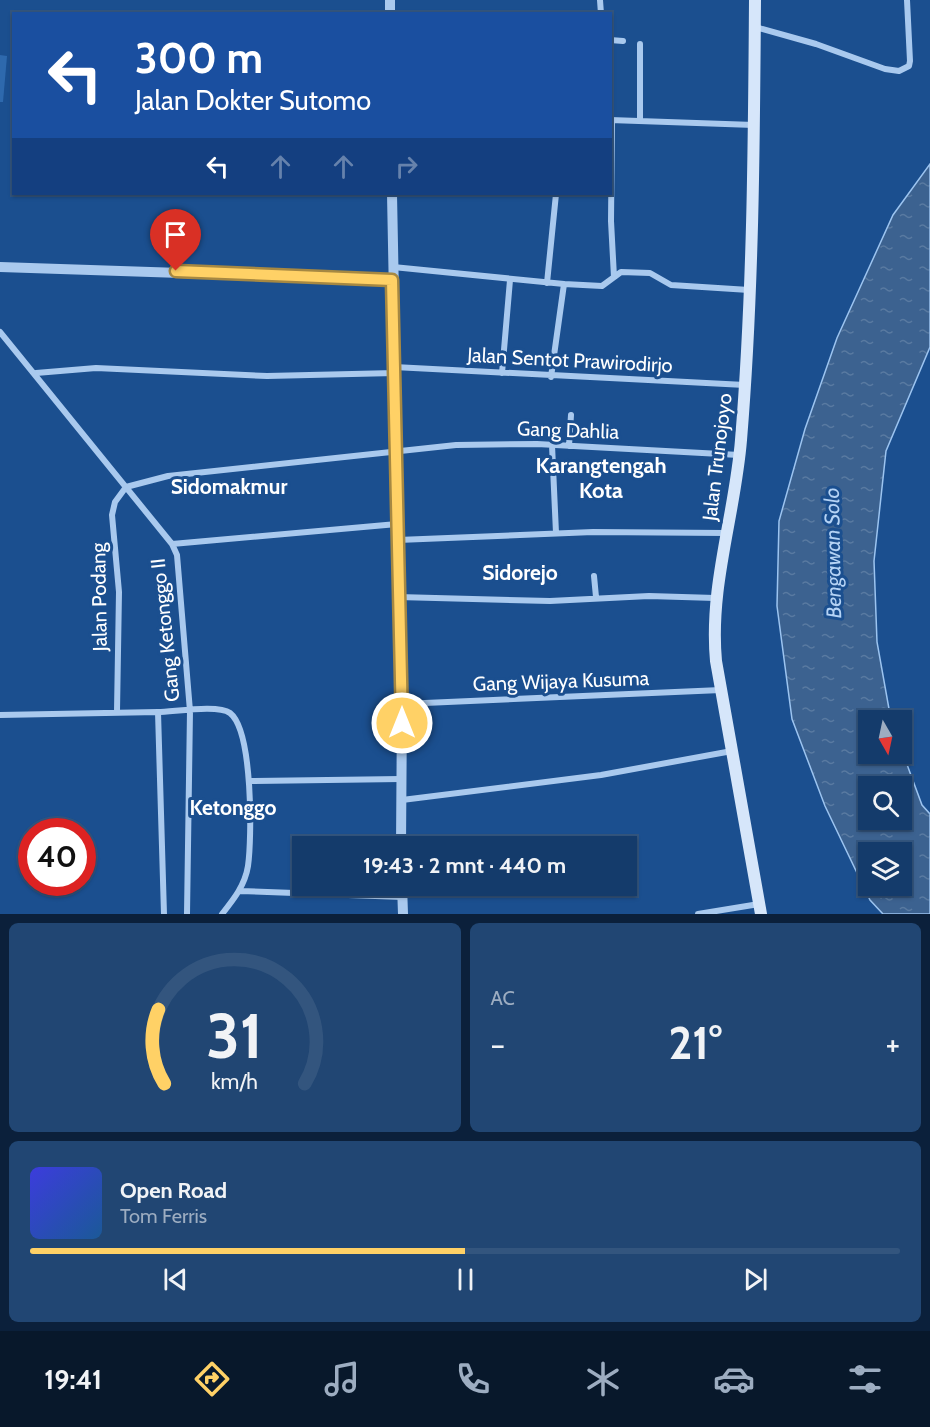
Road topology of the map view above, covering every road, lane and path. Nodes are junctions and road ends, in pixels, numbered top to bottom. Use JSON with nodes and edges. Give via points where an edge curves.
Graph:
{"nodes":[{"id":1,"x":755,"y":0,"type":"edge"},
{"id":2,"x":907,"y":0,"type":"edge"},
{"id":3,"x":755,"y":27,"type":"junction"},
{"id":4,"x":612,"y":40,"type":"edge"},
{"id":5,"x":623,"y":41,"type":"dead end"},
{"id":6,"x":640,"y":44,"type":"dead end"},
{"id":7,"x":612,"y":120,"type":"edge"},
{"id":8,"x":640,"y":121,"type":"junction"},
{"id":9,"x":755,"y":125,"type":"junction"},
{"id":10,"x":392,"y":195,"type":"edge"},
{"id":11,"x":555,"y":195,"type":"edge"},
{"id":12,"x":611,"y":195,"type":"edge"},
{"id":13,"x":0,"y":267,"type":"edge"},
{"id":14,"x":393,"y":267,"type":"junction"},
{"id":15,"x":614,"y":277,"type":"junction"},
{"id":16,"x":392,"y":280,"type":"junction"},
{"id":17,"x":510,"y":280,"type":"junction"},
{"id":18,"x":547,"y":283,"type":"junction"},
{"id":19,"x":564,"y":284,"type":"junction"},
{"id":20,"x":750,"y":290,"type":"junction"},
{"id":21,"x":0,"y":332,"type":"edge"},
{"id":22,"x":394,"y":370,"type":"junction"},
{"id":23,"x":36,"y":373,"type":"junction"},
{"id":24,"x":502,"y":374,"type":"junction"},
{"id":25,"x":551,"y":377,"type":"junction"},
{"id":26,"x":746,"y":385,"type":"junction"},
{"id":27,"x":571,"y":415,"type":"dead end"},
{"id":28,"x":552,"y":445,"type":"junction"},
{"id":29,"x":569,"y":446,"type":"junction"},
{"id":30,"x":396,"y":451,"type":"junction"},
{"id":31,"x":740,"y":455,"type":"junction"},
{"id":32,"x":126,"y":487,"type":"junction"},
{"id":33,"x":397,"y":524,"type":"junction"},
{"id":34,"x":556,"y":533,"type":"junction"},
{"id":35,"x":726,"y":533,"type":"junction"},
{"id":36,"x":397,"y":540,"type":"junction"},
{"id":37,"x":172,"y":544,"type":"junction"},
{"id":38,"x":594,"y":576,"type":"dead end"},
{"id":39,"x":398,"y":597,"type":"junction"},
{"id":40,"x":596,"y":597,"type":"junction"},
{"id":41,"x":715,"y":598,"type":"junction"},
{"id":42,"x":721,"y":690,"type":"junction"},
{"id":43,"x":402,"y":704,"type":"junction"},
{"id":44,"x":117,"y":711,"type":"junction"},
{"id":45,"x":190,"y":711,"type":"junction"},
{"id":46,"x":158,"y":712,"type":"junction"},
{"id":47,"x":0,"y":715,"type":"edge"},
{"id":48,"x":733,"y":751,"type":"junction"},
{"id":49,"x":401,"y":778,"type":"junction"},
{"id":50,"x":250,"y":781,"type":"junction"},
{"id":51,"x":402,"y":800,"type":"junction"},
{"id":52,"x":401,"y":836,"type":"edge"},
{"id":53,"x":240,"y":891,"type":"junction"},
{"id":54,"x":292,"y":891,"type":"edge"},
{"id":55,"x":402,"y":896,"type":"edge"},
{"id":56,"x":760,"y":909,"type":"edge"},
{"id":57,"x":164,"y":914,"type":"edge"},
{"id":58,"x":187,"y":914,"type":"edge"},
{"id":59,"x":222,"y":914,"type":"edge"},
{"id":60,"x":403,"y":914,"type":"edge"},
{"id":61,"x":698,"y":914,"type":"edge"}],
"edges":[{"from":1,"to":3,"type":"main road","name":"Jalan Trunojoyo"},
{"from":2,"to":3,"type":"street","via":[[910,61],[909,66],[899,71]]},
{"from":3,"to":9,"type":"main road","name":"Jalan Trunojoyo"},
{"from":4,"to":5,"type":"street"},
{"from":6,"to":8,"type":"street"},
{"from":7,"to":8,"type":"street"},
{"from":8,"to":9,"type":"street"},
{"from":9,"to":20,"type":"main road","name":"Jalan Trunojoyo"},
{"from":10,"to":14,"type":"street"},
{"from":11,"to":18,"type":"street"},
{"from":12,"to":15,"type":"street"},
{"from":13,"to":16,"type":"street"},
{"from":14,"to":16,"type":"street"},
{"from":14,"to":17,"type":"street"},
{"from":15,"to":19,"type":"street","via":[[602,286]]},
{"from":15,"to":20,"type":"street","via":[[621,272],[650,273],[671,285]]},
{"from":16,"to":22,"type":"street"},
{"from":17,"to":18,"type":"street"},
{"from":17,"to":24,"type":"street"},
{"from":18,"to":19,"type":"street"},
{"from":19,"to":25,"type":"street"},
{"from":20,"to":26,"type":"main road","name":"Jalan Trunojoyo"},
{"from":21,"to":23,"type":"street","name":"Gang Ketonggo II"},
{"from":22,"to":23,"type":"street","name":"Jalan Sentot Prawirodirjo","via":[[267,376],[96,368]]},
{"from":22,"to":24,"type":"street","name":"Jalan Sentot Prawirodirjo"},
{"from":22,"to":30,"type":"street"},
{"from":23,"to":32,"type":"street","name":"Gang Ketonggo II"},
{"from":24,"to":25,"type":"street","name":"Jalan Sentot Prawirodirjo"},
{"from":25,"to":26,"type":"street","name":"Jalan Sentot Prawirodirjo"},
{"from":26,"to":31,"type":"main road","name":"Jalan Trunojoyo"},
{"from":27,"to":29,"type":"street"},
{"from":28,"to":29,"type":"street","name":"Gang Dahlia"},
{"from":28,"to":30,"type":"street","name":"Gang Dahlia","via":[[456,445]]},
{"from":28,"to":34,"type":"street"},
{"from":29,"to":31,"type":"street","name":"Gang Dahlia"},
{"from":30,"to":32,"type":"street","name":"Gang Dahlia","via":[[168,476]]},
{"from":30,"to":33,"type":"street"},
{"from":31,"to":35,"type":"main road","name":"Jalan Trunojoyo"},
{"from":32,"to":37,"type":"street","name":"Gang Ketonggo II"},
{"from":32,"to":44,"type":"street","name":"Jalan Podang","via":[[115,502],[112,515],[119,592]]},
{"from":33,"to":36,"type":"street"},
{"from":33,"to":37,"type":"street"},
{"from":34,"to":35,"type":"street"},
{"from":34,"to":36,"type":"street"},
{"from":35,"to":41,"type":"main road","name":"Jalan Trunojoyo"},
{"from":36,"to":39,"type":"street"},
{"from":37,"to":45,"type":"street","name":"Gang Ketonggo II","via":[[179,567]]},
{"from":38,"to":40,"type":"street"},
{"from":39,"to":40,"type":"street"},
{"from":39,"to":43,"type":"street"},
{"from":40,"to":41,"type":"street"},
{"from":41,"to":42,"type":"main road","name":"Jalan Trunojoyo","via":[[714,640]]},
{"from":42,"to":43,"type":"street","name":"Gang Wijaya Kusuma"},
{"from":42,"to":48,"type":"main road","name":"Jalan Trunojoyo"},
{"from":43,"to":49,"type":"street"},
{"from":44,"to":46,"type":"street"},
{"from":44,"to":47,"type":"street"},
{"from":45,"to":46,"type":"street"},
{"from":45,"to":50,"type":"street","via":[[222,710],[234,717],[242,733]]},
{"from":45,"to":58,"type":"street","name":"Gang Ketonggo II"},
{"from":46,"to":57,"type":"street"},
{"from":48,"to":51,"type":"street","via":[[601,775]]},
{"from":48,"to":56,"type":"main road","name":"Jalan Trunojoyo"},
{"from":49,"to":50,"type":"street"},
{"from":49,"to":51,"type":"street"},
{"from":50,"to":53,"type":"street","via":[[248,866]]},
{"from":51,"to":52,"type":"street"},
{"from":53,"to":54,"type":"street"},
{"from":53,"to":59,"type":"street"},
{"from":55,"to":60,"type":"street"},
{"from":56,"to":61,"type":"street"}]}
